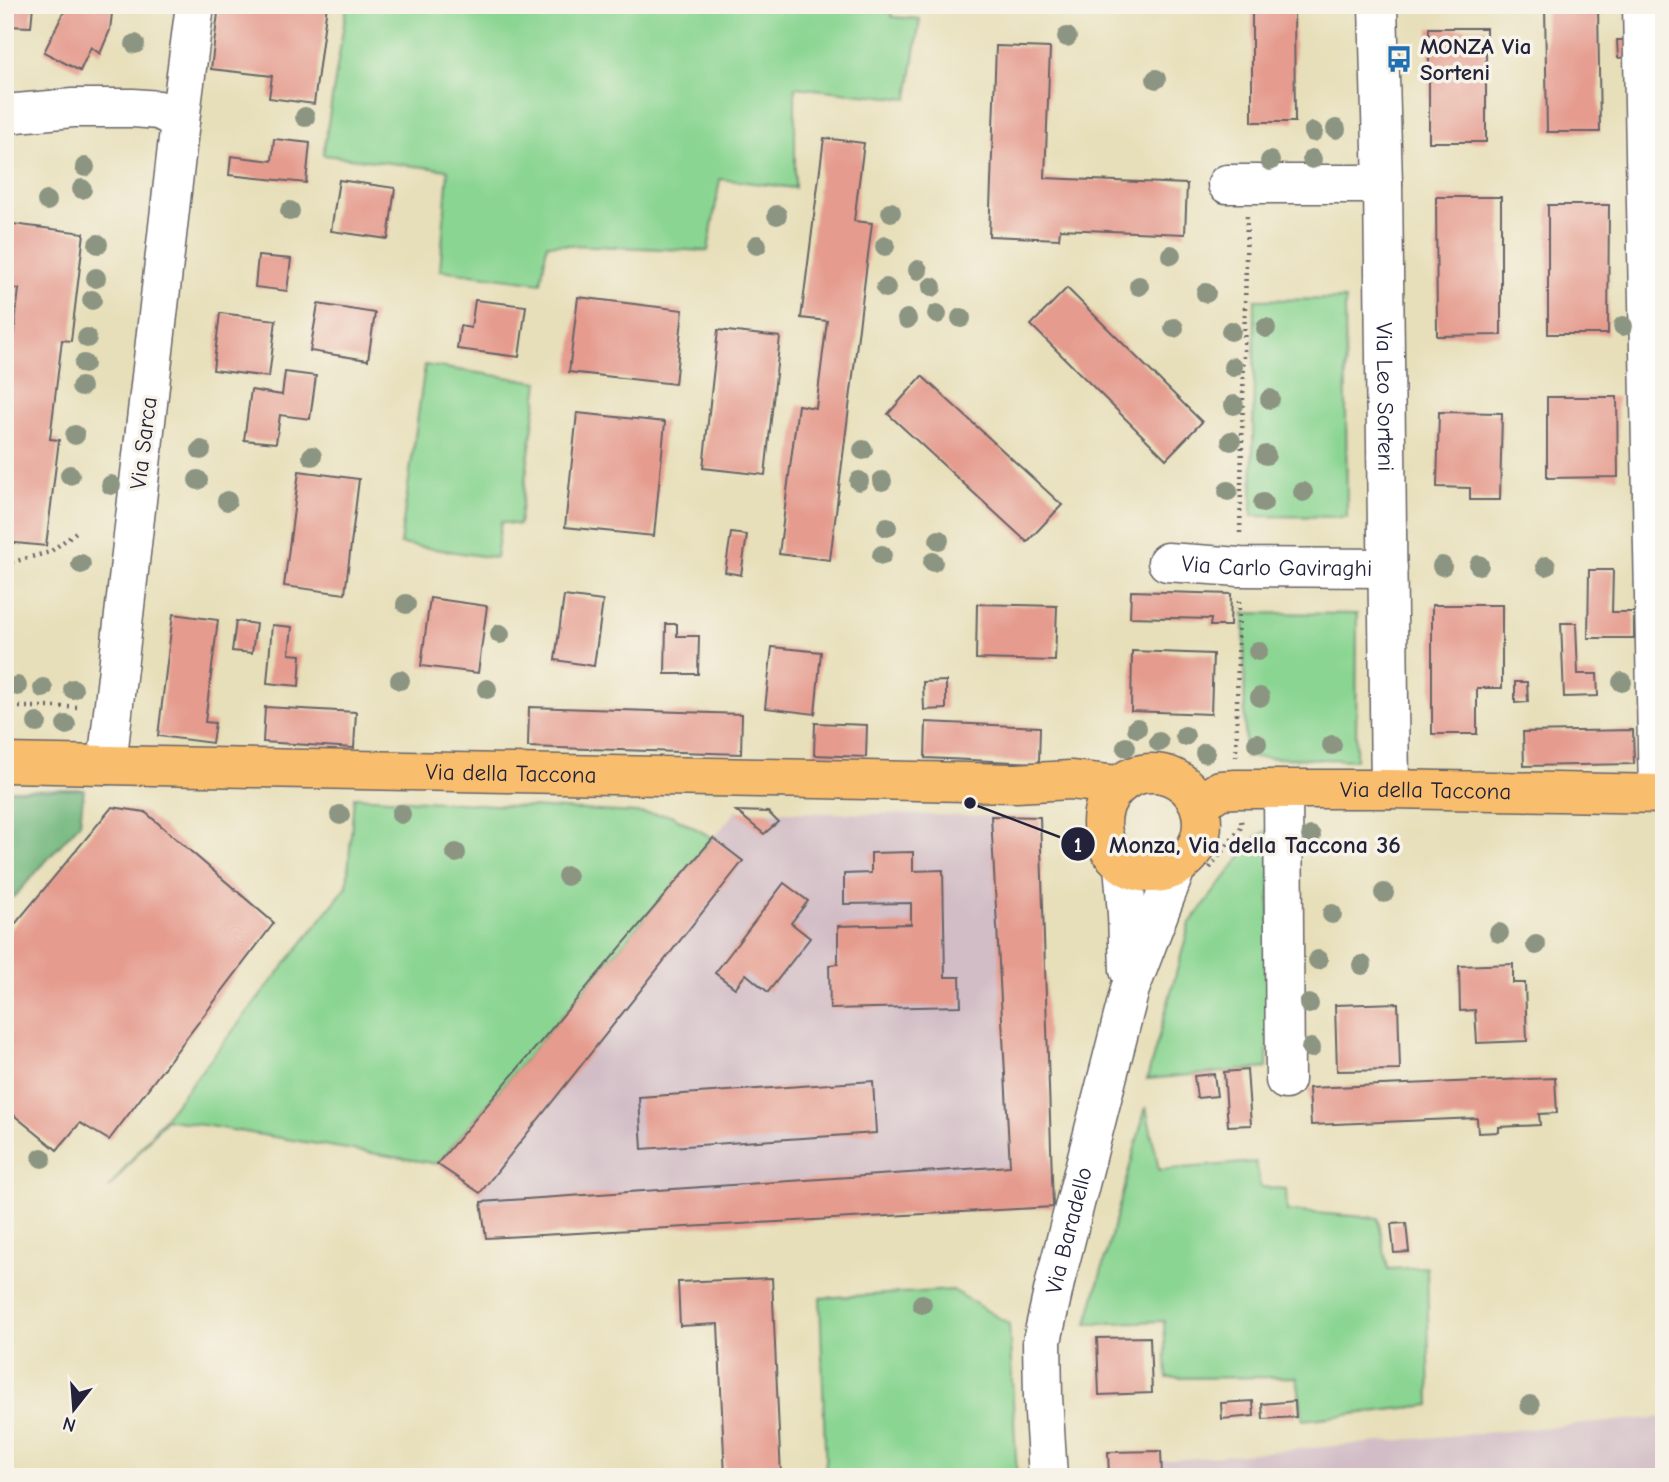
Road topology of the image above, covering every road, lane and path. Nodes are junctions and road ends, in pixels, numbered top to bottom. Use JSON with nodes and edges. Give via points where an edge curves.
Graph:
{"nodes":[{"id":1,"x":195,"y":5,"type":"edge"},
{"id":2,"x":1378,"y":5,"type":"edge"},
{"id":3,"x":1642,"y":5,"type":"edge"},
{"id":4,"x":5,"y":114,"type":"edge"},
{"id":5,"x":180,"y":121,"type":"junction"},
{"id":6,"x":1237,"y":184,"type":"joint"},
{"id":7,"x":1383,"y":184,"type":"junction"},
{"id":8,"x":76,"y":532,"type":"dead end"},
{"id":9,"x":1167,"y":562,"type":"dead end"},
{"id":10,"x":5,"y":564,"type":"edge"},
{"id":11,"x":1240,"y":567,"type":"junction"},
{"id":12,"x":1388,"y":568,"type":"junction"},
{"id":13,"x":5,"y":707,"type":"edge"},
{"id":14,"x":113,"y":707,"type":"junction"},
{"id":15,"x":5,"y":763,"type":"edge"},
{"id":16,"x":107,"y":765,"type":"junction"},
{"id":17,"x":1016,"y":783,"type":"junction"},
{"id":18,"x":1118,"y":785,"type":"junction"},
{"id":19,"x":1236,"y":789,"type":"junction"},
{"id":20,"x":1390,"y":789,"type":"junction"},
{"id":21,"x":1283,"y":790,"type":"junction"},
{"id":22,"x":1661,"y":794,"type":"edge"},
{"id":23,"x":1199,"y":804,"type":"junction"},
{"id":24,"x":1101,"y":822,"type":"junction"},
{"id":25,"x":1123,"y":864,"type":"junction"},
{"id":26,"x":1192,"y":870,"type":"junction"},
{"id":27,"x":1130,"y":989,"type":"junction"},
{"id":28,"x":1285,"y":1080,"type":"dead end"},
{"id":29,"x":1048,"y":1477,"type":"edge"}],
"edges":[{"from":1,"to":5,"type":"street","name":"Via Sarca"},
{"from":2,"to":7,"type":"street","name":"Via Leo Sorteni"},
{"from":3,"to":22,"type":"street","name":"Via della Taccona"},
{"from":4,"to":5,"type":"street","via":[[133,108],[159,110]]},
{"from":5,"to":14,"type":"street","name":"Via Sarca"},
{"from":6,"to":7,"type":"street"},
{"from":6,"to":11,"type":"path"},
{"from":7,"to":12,"type":"street","name":"Via Leo Sorteni"},
{"from":8,"to":10,"type":"path","via":[[50,552]]},
{"from":9,"to":11,"type":"street","name":"Via Carlo Gaviraghi"},
{"from":11,"to":12,"type":"street","name":"Via Carlo Gaviraghi"},
{"from":11,"to":19,"type":"path"},
{"from":12,"to":20,"type":"street","name":"Via Leo Sorteni"},
{"from":13,"to":14,"type":"path"},
{"from":14,"to":16,"type":"street","name":"Via Sarca"},
{"from":15,"to":16,"type":"main road","name":"Via della Taccona"},
{"from":16,"to":17,"type":"main road","name":"Via della Taccona"},
{"from":17,"to":18,"type":"main road","name":"Via della Taccona","via":[[1070,780]]},
{"from":17,"to":24,"type":"main road","name":"Via della Taccona","via":[[1066,799]]},
{"from":18,"to":23,"type":"main road","name":"Via della Taccona","via":[[1147,772],[1163,773],[1178,779]]},
{"from":18,"to":24,"type":"main road","via":[[1103,808]]},
{"from":19,"to":21,"type":"main road","name":"Via della Taccona"},
{"from":19,"to":23,"type":"main road","name":"Via della Taccona","via":[[1220,790]]},
{"from":19,"to":26,"type":"path","via":[[1242,826]]},
{"from":20,"to":21,"type":"main road","name":"Via della Taccona"},
{"from":20,"to":22,"type":"main road","name":"Via della Taccona"},
{"from":21,"to":28,"type":"street"},
{"from":23,"to":26,"type":"main road","via":[[1202,832],[1189,858]]},
{"from":24,"to":25,"type":"main road","via":[[1111,852]]},
{"from":25,"to":26,"type":"main road","via":[[1150,873]]},
{"from":25,"to":27,"type":"street","name":"Via Baradello"},
{"from":26,"to":27,"type":"street","name":"Via Baradello"},
{"from":27,"to":29,"type":"street","name":"Via Baradello","via":[[1042,1341]]}]}
